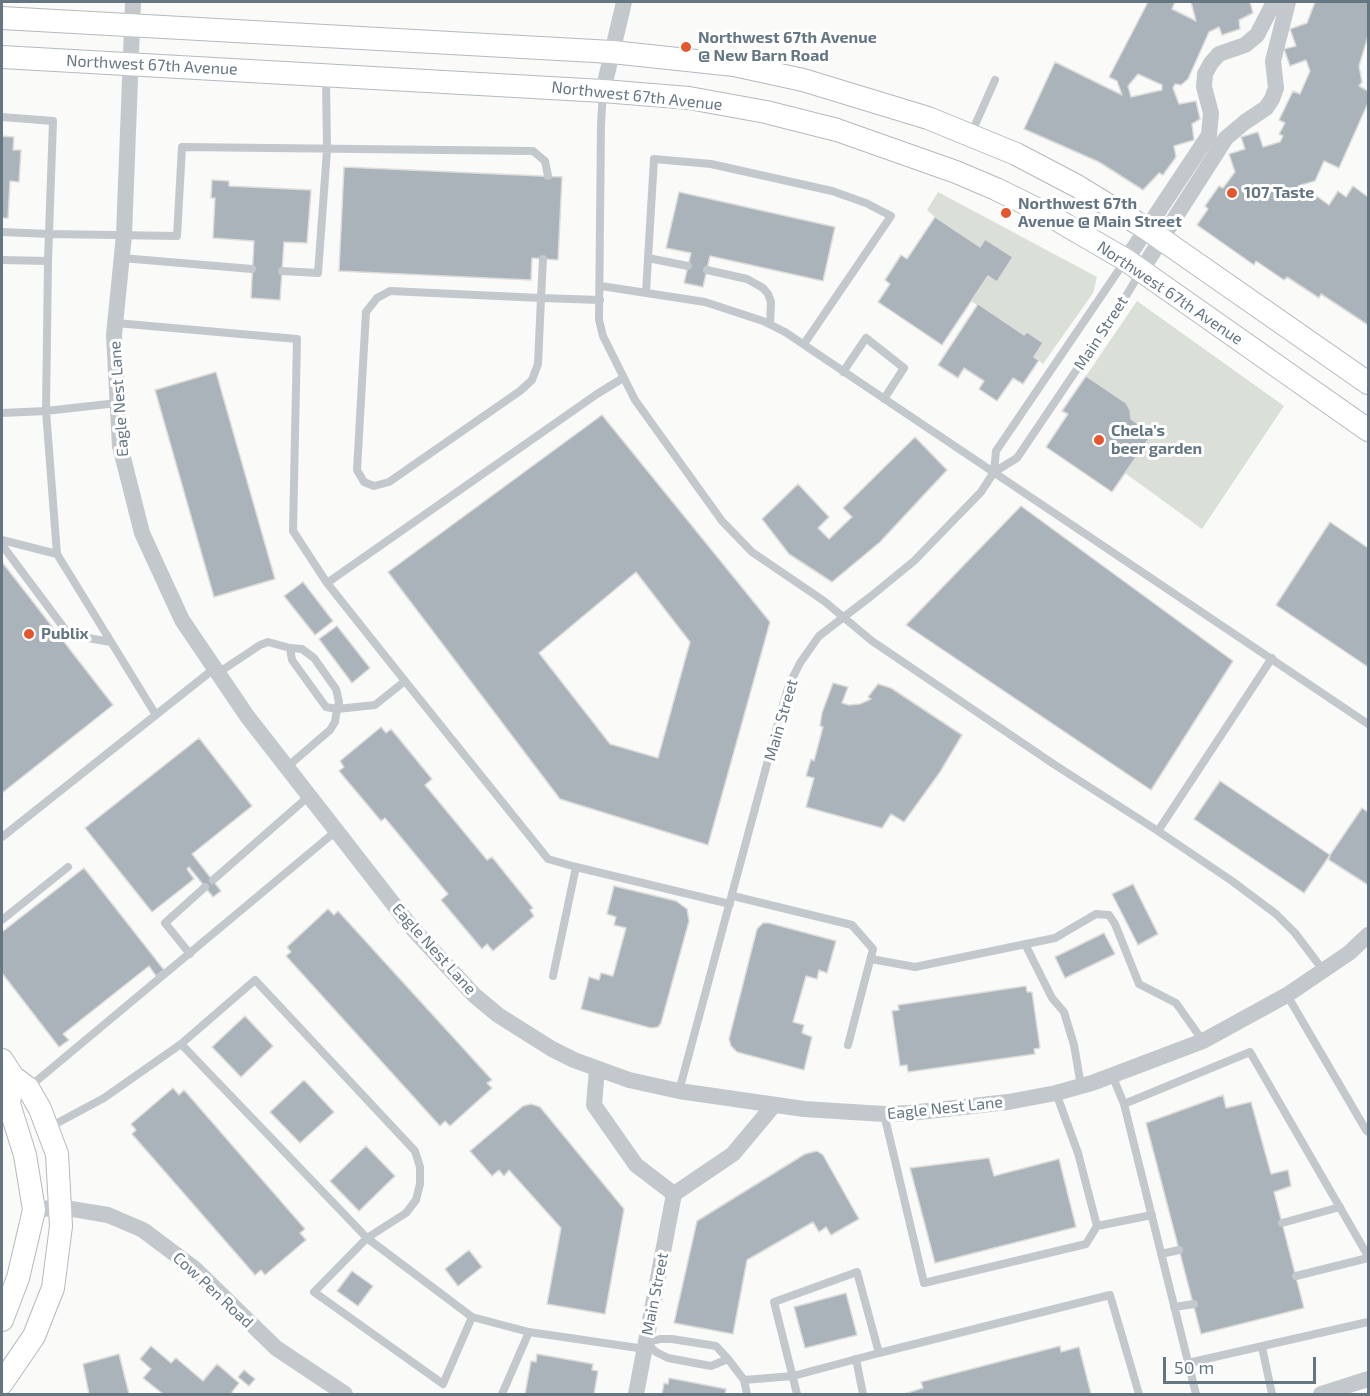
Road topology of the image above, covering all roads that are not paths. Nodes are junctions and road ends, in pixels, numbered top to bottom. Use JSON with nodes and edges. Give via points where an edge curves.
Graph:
{"nodes":[{"id":1,"x":133,"y":2,"type":"edge"},
{"id":2,"x":624,"y":2,"type":"edge"},
{"id":3,"x":1274,"y":2,"type":"edge"},
{"id":4,"x":1288,"y":2,"type":"edge"},
{"id":5,"x":2,"y":18,"type":"edge"},
{"id":6,"x":132,"y":25,"type":"junction"},
{"id":7,"x":612,"y":52,"type":"junction"},
{"id":8,"x":2,"y":57,"type":"edge"},
{"id":9,"x":129,"y":64,"type":"junction"},
{"id":10,"x":326,"y":74,"type":"junction"},
{"id":11,"x":995,"y":80,"type":"dead end"},
{"id":12,"x":603,"y":91,"type":"junction"},
{"id":13,"x":2,"y":117,"type":"edge"},
{"id":14,"x":970,"y":135,"type":"junction"},
{"id":15,"x":327,"y":150,"type":"junction"},
{"id":16,"x":548,"y":176,"type":"dead end"},
{"id":17,"x":2,"y":232,"type":"edge"},
{"id":18,"x":49,"y":234,"type":"junction"},
{"id":19,"x":124,"y":235,"type":"junction"},
{"id":20,"x":1154,"y":235,"type":"junction"},
{"id":21,"x":122,"y":258,"type":"junction"},
{"id":22,"x":648,"y":258,"type":"junction"},
{"id":23,"x":543,"y":259,"type":"dead end"},
{"id":24,"x":2,"y":260,"type":"edge"},
{"id":25,"x":48,"y":261,"type":"junction"},
{"id":26,"x":688,"y":266,"type":"dead end"},
{"id":27,"x":1133,"y":266,"type":"junction"},
{"id":28,"x":252,"y":269,"type":"dead end"},
{"id":29,"x":707,"y":270,"type":"dead end"},
{"id":30,"x":282,"y":271,"type":"dead end"},
{"id":31,"x":601,"y":286,"type":"junction"},
{"id":32,"x":646,"y":292,"type":"junction"},
{"id":33,"x":541,"y":298,"type":"junction"},
{"id":34,"x":600,"y":300,"type":"junction"},
{"id":35,"x":116,"y":323,"type":"junction"},
{"id":36,"x":770,"y":324,"type":"junction"},
{"id":37,"x":804,"y":344,"type":"junction"},
{"id":38,"x":843,"y":372,"type":"junction"},
{"id":39,"x":623,"y":378,"type":"junction"},
{"id":40,"x":1368,"y":383,"type":"edge"},
{"id":41,"x":884,"y":399,"type":"junction"},
{"id":42,"x":117,"y":403,"type":"junction"},
{"id":43,"x":46,"y":411,"type":"junction"},
{"id":44,"x":2,"y":413,"type":"edge"},
{"id":45,"x":1368,"y":430,"type":"edge"},
{"id":46,"x":994,"y":472,"type":"junction"},
{"id":47,"x":2,"y":540,"type":"edge"},
{"id":48,"x":2,"y":545,"type":"edge"},
{"id":49,"x":57,"y":554,"type":"junction"},
{"id":50,"x":327,"y":583,"type":"junction"},
{"id":51,"x":844,"y":618,"type":"junction"},
{"id":52,"x":111,"y":642,"type":"junction"},
{"id":53,"x":291,"y":648,"type":"junction"},
{"id":54,"x":1272,"y":658,"type":"junction"},
{"id":55,"x":216,"y":671,"type":"junction"},
{"id":56,"x":405,"y":681,"type":"junction"},
{"id":57,"x":337,"y":709,"type":"junction"},
{"id":58,"x":156,"y":715,"type":"junction"},
{"id":59,"x":1368,"y":724,"type":"edge"},
{"id":60,"x":287,"y":767,"type":"junction"},
{"id":61,"x":309,"y":796,"type":"junction"},
{"id":62,"x":336,"y":831,"type":"junction"},
{"id":63,"x":1158,"y":831,"type":"junction"},
{"id":64,"x":2,"y":837,"type":"edge"},
{"id":65,"x":68,"y":867,"type":"dead end"},
{"id":66,"x":576,"y":867,"type":"junction"},
{"id":67,"x":213,"y":880,"type":"dead end"},
{"id":68,"x":205,"y":887,"type":"dead end"},
{"id":69,"x":732,"y":900,"type":"junction"},
{"id":70,"x":2,"y":921,"type":"edge"},
{"id":71,"x":1368,"y":935,"type":"edge"},
{"id":72,"x":1025,"y":944,"type":"junction"},
{"id":73,"x":190,"y":954,"type":"junction"},
{"id":74,"x":871,"y":959,"type":"junction"},
{"id":75,"x":1323,"y":970,"type":"junction"},
{"id":76,"x":553,"y":976,"type":"dead end"},
{"id":77,"x":1287,"y":995,"type":"junction"},
{"id":78,"x":1203,"y":1041,"type":"junction"},
{"id":79,"x":181,"y":1044,"type":"junction"},
{"id":80,"x":848,"y":1045,"type":"dead end"},
{"id":81,"x":597,"y":1069,"type":"junction"},
{"id":82,"x":14,"y":1075,"type":"edge"},
{"id":83,"x":1112,"y":1075,"type":"junction"},
{"id":84,"x":1081,"y":1086,"type":"junction"},
{"id":85,"x":679,"y":1091,"type":"junction"},
{"id":86,"x":1056,"y":1093,"type":"junction"},
{"id":87,"x":1124,"y":1104,"type":"junction"},
{"id":88,"x":774,"y":1105,"type":"junction"},
{"id":89,"x":884,"y":1114,"type":"junction"},
{"id":90,"x":47,"y":1128,"type":"junction"},
{"id":91,"x":1368,"y":1132,"type":"edge"},
{"id":92,"x":674,"y":1194,"type":"junction"},
{"id":93,"x":61,"y":1207,"type":"junction"},
{"id":94,"x":1340,"y":1208,"type":"junction"},
{"id":95,"x":34,"y":1210,"type":"junction"},
{"id":96,"x":1152,"y":1215,"type":"junction"},
{"id":97,"x":1282,"y":1223,"type":"dead end"},
{"id":98,"x":1097,"y":1226,"type":"junction"},
{"id":99,"x":367,"y":1238,"type":"junction"},
{"id":100,"x":1179,"y":1250,"type":"dead end"},
{"id":101,"x":1161,"y":1254,"type":"junction"},
{"id":102,"x":1368,"y":1257,"type":"edge"},
{"id":103,"x":1296,"y":1276,"type":"dead end"},
{"id":104,"x":1194,"y":1304,"type":"dead end"},
{"id":105,"x":1174,"y":1307,"type":"junction"},
{"id":106,"x":472,"y":1317,"type":"junction"},
{"id":107,"x":2,"y":1320,"type":"edge"},
{"id":108,"x":1368,"y":1322,"type":"edge"},
{"id":109,"x":529,"y":1332,"type":"junction"},
{"id":110,"x":645,"y":1346,"type":"junction"},
{"id":111,"x":1262,"y":1347,"type":"junction"},
{"id":112,"x":879,"y":1353,"type":"junction"},
{"id":113,"x":728,"y":1359,"type":"junction"},
{"id":114,"x":856,"y":1359,"type":"junction"},
{"id":115,"x":1188,"y":1363,"type":"junction"},
{"id":116,"x":793,"y":1376,"type":"junction"},
{"id":117,"x":1368,"y":1379,"type":"edge"},
{"id":118,"x":744,"y":1380,"type":"junction"},
{"id":119,"x":2,"y":1383,"type":"edge"},
{"id":120,"x":1138,"y":1391,"type":"edge"},
{"id":121,"x":345,"y":1395,"type":"edge"},
{"id":122,"x":502,"y":1395,"type":"edge"},
{"id":123,"x":636,"y":1395,"type":"edge"},
{"id":124,"x":747,"y":1395,"type":"edge"},
{"id":125,"x":797,"y":1395,"type":"edge"},
{"id":126,"x":863,"y":1395,"type":"edge"},
{"id":127,"x":1196,"y":1395,"type":"edge"},
{"id":128,"x":1272,"y":1395,"type":"edge"},
{"id":129,"x":1321,"y":1395,"type":"edge"}],
"edges":[{"from":1,"to":6,"type":"street","name":"Eagle Nest Lane"},
{"from":2,"to":7,"type":"street"},
{"from":3,"to":20,"type":"street","name":"Main Street","via":[[1257,35],[1245,45],[1219,54],[1205,74],[1211,113],[1209,135]]},
{"from":4,"to":20,"type":"street","name":"Main Street","via":[[1273,61],[1276,88],[1272,99],[1226,138]]},
{"from":5,"to":6,"type":"main road"},
{"from":6,"to":7,"type":"main road"},
{"from":6,"to":9,"type":"street","name":"Eagle Nest Lane"},
{"from":7,"to":12,"type":"street"},
{"from":7,"to":14,"type":"main road","via":[[734,66],[804,80],[928,117]]},
{"from":8,"to":9,"type":"main road","name":"Northwest 67th Avenue"},
{"from":9,"to":10,"type":"main road","name":"Northwest 67th Avenue"},
{"from":9,"to":19,"type":"street","name":"Eagle Nest Lane"},
{"from":10,"to":12,"type":"main road","name":"Northwest 67th Avenue"},
{"from":10,"to":15,"type":"lane"},
{"from":11,"to":14,"type":"lane"},
{"from":12,"to":27,"type":"main road","name":"Northwest 67th Avenue","via":[[689,98],[837,130],[996,189],[1047,214]]},
{"from":12,"to":31,"type":"lane"},
{"from":13,"to":18,"type":"lane","via":[[53,121]]},
{"from":14,"to":20,"type":"main road","via":[[1077,186]]},
{"from":15,"to":16,"type":"lane","via":[[533,152],[545,161]]},
{"from":15,"to":19,"type":"lane","via":[[182,147],[177,236]]},
{"from":15,"to":30,"type":"lane","via":[[318,273]]},
{"from":17,"to":18,"type":"lane"},
{"from":18,"to":19,"type":"lane"},
{"from":18,"to":25,"type":"lane"},
{"from":19,"to":21,"type":"street","name":"Eagle Nest Lane"},
{"from":20,"to":27,"type":"street","name":"Main Street"},
{"from":20,"to":40,"type":"main road"},
{"from":21,"to":28,"type":"lane"},
{"from":21,"to":35,"type":"street","name":"Eagle Nest Lane"},
{"from":22,"to":26,"type":"lane"},
{"from":22,"to":32,"type":"lane"},
{"from":22,"to":37,"type":"lane","via":[[654,159],[711,164],[832,191],[866,202],[891,216]]},
{"from":23,"to":33,"type":"lane"},
{"from":24,"to":25,"type":"lane"},
{"from":25,"to":43,"type":"lane"},
{"from":27,"to":45,"type":"main road","name":"Northwest 67th Avenue"},
{"from":27,"to":46,"type":"lane","name":"Main Street","via":[[996,451]]},
{"from":27,"to":46,"type":"lane","name":"Main Street","via":[[1111,318],[1017,459]]},
{"from":29,"to":36,"type":"lane","via":[[747,279],[763,288],[771,302]]},
{"from":31,"to":32,"type":"lane"},
{"from":31,"to":34,"type":"lane"},
{"from":32,"to":36,"type":"lane","via":[[705,302]]},
{"from":33,"to":33,"type":"lane","via":[[390,291],[377,298],[366,312],[357,470],[364,482],[375,486],[389,482],[532,380],[538,364]]},
{"from":33,"to":34,"type":"lane"},
{"from":34,"to":39,"type":"lane","via":[[600,327]]},
{"from":35,"to":42,"type":"street","name":"Eagle Nest Lane"},
{"from":35,"to":50,"type":"lane","via":[[297,339],[292,531]]},
{"from":36,"to":37,"type":"lane"},
{"from":37,"to":38,"type":"lane"},
{"from":38,"to":41,"type":"lane"},
{"from":38,"to":41,"type":"lane","via":[[866,338],[904,368]]},
{"from":39,"to":50,"type":"lane"},
{"from":39,"to":51,"type":"lane","via":[[722,521],[752,552]]},
{"from":41,"to":46,"type":"lane"},
{"from":42,"to":43,"type":"lane"},
{"from":42,"to":55,"type":"street","name":"Eagle Nest Lane","via":[[120,446],[142,533],[182,621]]},
{"from":43,"to":44,"type":"lane"},
{"from":43,"to":49,"type":"lane"},
{"from":46,"to":51,"type":"lane","name":"Main Street","via":[[981,492],[935,541]]},
{"from":46,"to":54,"type":"lane"},
{"from":47,"to":49,"type":"lane"},
{"from":48,"to":52,"type":"lane","via":[[67,632]]},
{"from":49,"to":52,"type":"lane"},
{"from":50,"to":56,"type":"lane"},
{"from":51,"to":63,"type":"lane","via":[[872,641]]},
{"from":51,"to":69,"type":"lane","name":"Main Street","via":[[819,636],[789,686]]},
{"from":52,"to":58,"type":"lane"},
{"from":53,"to":55,"type":"lane","via":[[268,642]]},
{"from":53,"to":57,"type":"lane","via":[[292,660],[326,707]]},
{"from":53,"to":57,"type":"lane","via":[[302,649],[314,658],[336,689]]},
{"from":54,"to":59,"type":"lane"},
{"from":54,"to":63,"type":"lane"},
{"from":55,"to":58,"type":"lane"},
{"from":55,"to":60,"type":"street","name":"Eagle Nest Lane"},
{"from":56,"to":57,"type":"lane","via":[[375,705]]},
{"from":56,"to":66,"type":"lane","via":[[548,859]]},
{"from":57,"to":60,"type":"lane","via":[[330,730]]},
{"from":58,"to":64,"type":"lane"},
{"from":60,"to":61,"type":"street","name":"Eagle Nest Lane"},
{"from":61,"to":62,"type":"street","name":"Eagle Nest Lane"},
{"from":61,"to":67,"type":"lane"},
{"from":62,"to":73,"type":"lane"},
{"from":62,"to":81,"type":"street","name":"Eagle Nest Lane","via":[[412,928],[474,995],[523,1032]]},
{"from":63,"to":75,"type":"lane","via":[[1276,914]]},
{"from":65,"to":70,"type":"lane"},
{"from":66,"to":69,"type":"lane"},
{"from":66,"to":76,"type":"lane"},
{"from":68,"to":73,"type":"lane","via":[[165,922]]},
{"from":69,"to":74,"type":"lane","via":[[852,925],[873,949]]},
{"from":69,"to":85,"type":"lane","name":"Main Street"},
{"from":71,"to":75,"type":"street","name":"Eagle Nest Lane"},
{"from":72,"to":74,"type":"lane","via":[[915,968]]},
{"from":72,"to":78,"type":"lane","via":[[1055,938],[1096,914],[1108,915],[1138,984],[1176,1003]]},
{"from":72,"to":84,"type":"lane","via":[[1052,998],[1064,1012]]},
{"from":73,"to":82,"type":"lane"},
{"from":74,"to":80,"type":"lane"},
{"from":75,"to":77,"type":"street","name":"Eagle Nest Lane"},
{"from":77,"to":78,"type":"street","name":"Eagle Nest Lane"},
{"from":77,"to":91,"type":"lane"},
{"from":78,"to":83,"type":"street","name":"Eagle Nest Lane"},
{"from":79,"to":90,"type":"lane","via":[[104,1098]]},
{"from":79,"to":99,"type":"lane"},
{"from":79,"to":99,"type":"lane","via":[[255,980],[263,988],[415,1151],[420,1167],[416,1200],[406,1213]]},
{"from":81,"to":85,"type":"street","name":"Eagle Nest Lane"},
{"from":81,"to":92,"type":"street","via":[[594,1105],[636,1165]]},
{"from":82,"to":90,"type":"main road","via":[[40,1109]]},
{"from":82,"to":95,"type":"main road","via":[[9,1104],[25,1155]]},
{"from":83,"to":84,"type":"street","name":"Eagle Nest Lane"},
{"from":83,"to":87,"type":"lane"},
{"from":84,"to":86,"type":"street","name":"Eagle Nest Lane"},
{"from":85,"to":88,"type":"street","name":"Eagle Nest Lane"},
{"from":86,"to":89,"type":"street","name":"Eagle Nest Lane"},
{"from":86,"to":98,"type":"lane","via":[[1078,1153]]},
{"from":87,"to":94,"type":"lane","via":[[1250,1052]]},
{"from":87,"to":96,"type":"lane"},
{"from":88,"to":89,"type":"street","name":"Eagle Nest Lane"},
{"from":88,"to":92,"type":"street","via":[[733,1154]]},
{"from":89,"to":98,"type":"lane","via":[[924,1283],[1086,1244]]},
{"from":90,"to":93,"type":"main road","via":[[57,1154]]},
{"from":92,"to":110,"type":"street","name":"Main Street"},
{"from":93,"to":95,"type":"street","name":"Cow Pen Road"},
{"from":93,"to":119,"type":"main road","via":[[53,1288],[34,1336]]},
{"from":93,"to":121,"type":"street","name":"Cow Pen Road","via":[[108,1215],[143,1230],[195,1269],[276,1348]]},
{"from":94,"to":97,"type":"lane"},
{"from":94,"to":102,"type":"lane"},
{"from":95,"to":107,"type":"main road","via":[[18,1278]]},
{"from":96,"to":98,"type":"lane"},
{"from":96,"to":101,"type":"lane"},
{"from":99,"to":106,"type":"lane"},
{"from":99,"to":106,"type":"lane","via":[[314,1292],[443,1384]]},
{"from":100,"to":101,"type":"lane"},
{"from":101,"to":105,"type":"lane"},
{"from":102,"to":103,"type":"lane"},
{"from":104,"to":105,"type":"lane"},
{"from":105,"to":115,"type":"lane"},
{"from":106,"to":109,"type":"lane"},
{"from":108,"to":111,"type":"lane"},
{"from":109,"to":110,"type":"lane"},
{"from":109,"to":122,"type":"lane"},
{"from":110,"to":113,"type":"lane","via":[[668,1358],[711,1366]]},
{"from":110,"to":113,"type":"lane","via":[[660,1339],[672,1339],[716,1346]]},
{"from":110,"to":123,"type":"street","name":"Main Street"},
{"from":111,"to":115,"type":"lane"},
{"from":111,"to":128,"type":"lane"},
{"from":112,"to":114,"type":"lane"},
{"from":112,"to":116,"type":"lane","via":[[856,1272],[774,1302]]},
{"from":112,"to":120,"type":"lane","via":[[1110,1295]]},
{"from":113,"to":118,"type":"lane"},
{"from":114,"to":116,"type":"lane"},
{"from":114,"to":126,"type":"lane"},
{"from":115,"to":127,"type":"lane"},
{"from":116,"to":118,"type":"lane"},
{"from":116,"to":125,"type":"lane"},
{"from":117,"to":129,"type":"street"},
{"from":118,"to":124,"type":"lane"}]}
